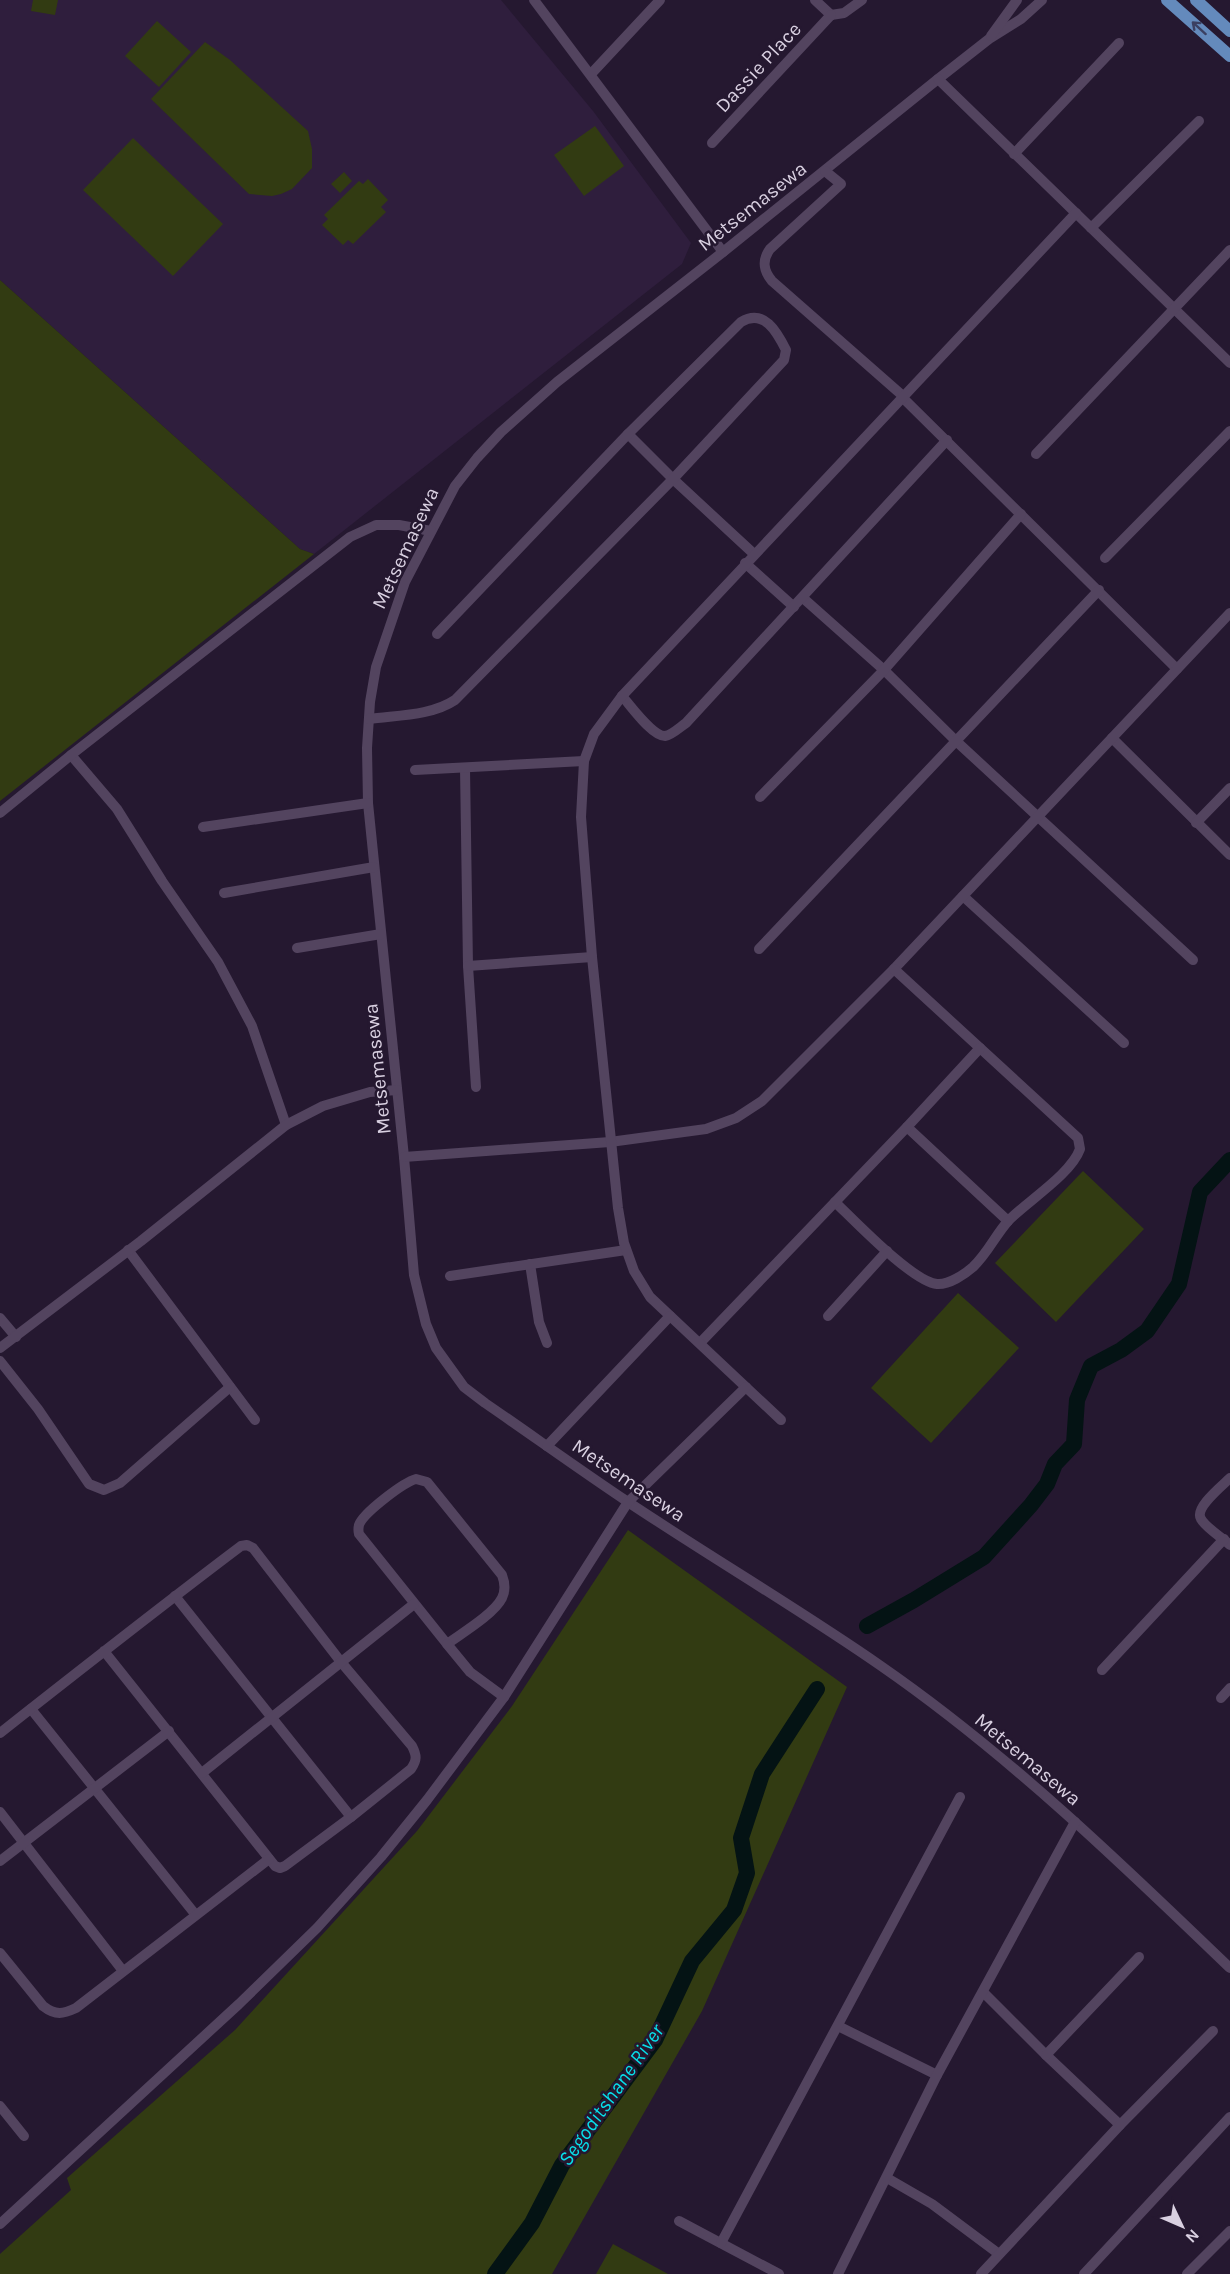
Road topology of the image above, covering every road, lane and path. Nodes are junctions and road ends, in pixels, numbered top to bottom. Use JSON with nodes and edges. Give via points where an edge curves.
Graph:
{"nodes":[{"id":1,"x":534,"y":0,"type":"edge"},
{"id":2,"x":660,"y":0,"type":"edge"},
{"id":3,"x":815,"y":0,"type":"edge"},
{"id":4,"x":862,"y":0,"type":"edge"},
{"id":5,"x":1017,"y":0,"type":"edge"},
{"id":6,"x":1042,"y":0,"type":"edge"},
{"id":7,"x":1167,"y":0,"type":"edge"},
{"id":8,"x":1196,"y":0,"type":"edge"},
{"id":9,"x":831,"y":15,"type":"junction"},
{"id":10,"x":1230,"y":31,"type":"edge"},
{"id":11,"x":989,"y":39,"type":"junction"},
{"id":12,"x":1119,"y":43,"type":"dead end"},
{"id":13,"x":1230,"y":56,"type":"edge"},
{"id":14,"x":591,"y":74,"type":"junction"},
{"id":15,"x":938,"y":79,"type":"junction"},
{"id":16,"x":1199,"y":121,"type":"dead end"},
{"id":17,"x":712,"y":143,"type":"dead end"},
{"id":18,"x":1014,"y":154,"type":"junction"},
{"id":19,"x":825,"y":171,"type":"junction"},
{"id":20,"x":1076,"y":213,"type":"junction"},
{"id":21,"x":1091,"y":228,"type":"junction"},
{"id":22,"x":1230,"y":250,"type":"edge"},
{"id":23,"x":723,"y":252,"type":"junction"},
{"id":24,"x":1173,"y":308,"type":"junction"},
{"id":25,"x":1230,"y":363,"type":"edge"},
{"id":26,"x":903,"y":397,"type":"junction"},
{"id":27,"x":1230,"y":431,"type":"edge"},
{"id":28,"x":628,"y":434,"type":"junction"},
{"id":29,"x":946,"y":440,"type":"junction"},
{"id":30,"x":1036,"y":454,"type":"dead end"},
{"id":31,"x":673,"y":479,"type":"junction"},
{"id":32,"x":1021,"y":514,"type":"junction"},
{"id":33,"x":431,"y":531,"type":"junction"},
{"id":34,"x":754,"y":554,"type":"junction"},
{"id":35,"x":1105,"y":558,"type":"dead end"},
{"id":36,"x":745,"y":563,"type":"junction"},
{"id":37,"x":1099,"y":590,"type":"junction"},
{"id":38,"x":803,"y":598,"type":"junction"},
{"id":39,"x":794,"y":607,"type":"junction"},
{"id":40,"x":1230,"y":613,"type":"edge"},
{"id":41,"x":437,"y":634,"type":"dead end"},
{"id":42,"x":1177,"y":669,"type":"junction"},
{"id":43,"x":884,"y":670,"type":"junction"},
{"id":44,"x":622,"y":696,"type":"junction"},
{"id":45,"x":369,"y":719,"type":"junction"},
{"id":46,"x":1112,"y":738,"type":"junction"},
{"id":47,"x":956,"y":741,"type":"junction"},
{"id":48,"x":71,"y":754,"type":"junction"},
{"id":49,"x":584,"y":761,"type":"junction"},
{"id":50,"x":465,"y":768,"type":"junction"},
{"id":51,"x":415,"y":770,"type":"dead end"},
{"id":52,"x":1230,"y":788,"type":"edge"},
{"id":53,"x":760,"y":797,"type":"dead end"},
{"id":54,"x":368,"y":803,"type":"junction"},
{"id":55,"x":0,"y":813,"type":"edge"},
{"id":56,"x":1038,"y":816,"type":"junction"},
{"id":57,"x":1196,"y":824,"type":"junction"},
{"id":58,"x":203,"y":827,"type":"dead end"},
{"id":59,"x":1230,"y":855,"type":"edge"},
{"id":60,"x":374,"y":867,"type":"junction"},
{"id":61,"x":224,"y":893,"type":"dead end"},
{"id":62,"x":963,"y":896,"type":"junction"},
{"id":63,"x":381,"y":934,"type":"junction"},
{"id":64,"x":297,"y":948,"type":"dead end"},
{"id":65,"x":759,"y":949,"type":"dead end"},
{"id":66,"x":592,"y":957,"type":"junction"},
{"id":67,"x":1193,"y":960,"type":"dead end"},
{"id":68,"x":468,"y":966,"type":"junction"},
{"id":69,"x":894,"y":969,"type":"junction"},
{"id":70,"x":1124,"y":1043,"type":"dead end"},
{"id":71,"x":980,"y":1048,"type":"junction"},
{"id":72,"x":476,"y":1088,"type":"dead end"},
{"id":73,"x":397,"y":1090,"type":"junction"},
{"id":74,"x":286,"y":1125,"type":"junction"},
{"id":75,"x":907,"y":1127,"type":"junction"},
{"id":76,"x":610,"y":1142,"type":"junction"},
{"id":77,"x":404,"y":1157,"type":"junction"},
{"id":78,"x":835,"y":1202,"type":"junction"},
{"id":79,"x":1008,"y":1221,"type":"junction"},
{"id":80,"x":128,"y":1250,"type":"junction"},
{"id":81,"x":627,"y":1250,"type":"junction"},
{"id":82,"x":887,"y":1251,"type":"junction"},
{"id":83,"x":530,"y":1264,"type":"junction"},
{"id":84,"x":450,"y":1276,"type":"dead end"},
{"id":85,"x":670,"y":1316,"type":"junction"},
{"id":86,"x":828,"y":1316,"type":"dead end"},
{"id":87,"x":0,"y":1318,"type":"edge"},
{"id":88,"x":16,"y":1337,"type":"junction"},
{"id":89,"x":548,"y":1343,"type":"dead end"},
{"id":90,"x":700,"y":1343,"type":"junction"},
{"id":91,"x":0,"y":1348,"type":"edge"},
{"id":92,"x":0,"y":1361,"type":"edge"},
{"id":93,"x":746,"y":1387,"type":"junction"},
{"id":94,"x":230,"y":1388,"type":"junction"},
{"id":95,"x":255,"y":1420,"type":"dead end"},
{"id":96,"x":781,"y":1420,"type":"dead end"},
{"id":97,"x":547,"y":1446,"type":"junction"},
{"id":98,"x":1230,"y":1478,"type":"edge"},
{"id":99,"x":628,"y":1502,"type":"junction"},
{"id":100,"x":1227,"y":1542,"type":"edge"},
{"id":101,"x":174,"y":1596,"type":"junction"},
{"id":102,"x":414,"y":1604,"type":"junction"},
{"id":103,"x":447,"y":1644,"type":"junction"},
{"id":104,"x":104,"y":1651,"type":"junction"},
{"id":105,"x":341,"y":1662,"type":"junction"},
{"id":106,"x":1102,"y":1670,"type":"dead end"},
{"id":107,"x":1230,"y":1688,"type":"edge"},
{"id":108,"x":504,"y":1697,"type":"junction"},
{"id":109,"x":1221,"y":1698,"type":"dead end"},
{"id":110,"x":31,"y":1709,"type":"junction"},
{"id":111,"x":271,"y":1718,"type":"junction"},
{"id":112,"x":169,"y":1731,"type":"junction"},
{"id":113,"x":0,"y":1733,"type":"edge"},
{"id":114,"x":202,"y":1773,"type":"junction"},
{"id":115,"x":93,"y":1789,"type":"junction"},
{"id":116,"x":960,"y":1797,"type":"dead end"},
{"id":117,"x":0,"y":1812,"type":"edge"},
{"id":118,"x":351,"y":1818,"type":"junction"},
{"id":119,"x":1075,"y":1822,"type":"junction"},
{"id":120,"x":23,"y":1843,"type":"junction"},
{"id":121,"x":269,"y":1858,"type":"junction"},
{"id":122,"x":0,"y":1861,"type":"edge"},
{"id":123,"x":195,"y":1914,"type":"junction"},
{"id":124,"x":0,"y":1953,"type":"edge"},
{"id":125,"x":1139,"y":1957,"type":"dead end"},
{"id":126,"x":1230,"y":1968,"type":"edge"},
{"id":127,"x":123,"y":1971,"type":"junction"},
{"id":128,"x":983,"y":1992,"type":"junction"},
{"id":129,"x":838,"y":2026,"type":"junction"},
{"id":130,"x":1213,"y":2031,"type":"dead end"},
{"id":131,"x":1046,"y":2055,"type":"junction"},
{"id":132,"x":937,"y":2075,"type":"junction"},
{"id":133,"x":0,"y":2106,"type":"edge"},
{"id":134,"x":1230,"y":2117,"type":"edge"},
{"id":135,"x":1120,"y":2125,"type":"junction"},
{"id":136,"x":24,"y":2136,"type":"dead end"},
{"id":137,"x":887,"y":2178,"type":"junction"},
{"id":138,"x":679,"y":2221,"type":"dead end"},
{"id":139,"x":0,"y":2224,"type":"edge"},
{"id":140,"x":1230,"y":2231,"type":"edge"},
{"id":141,"x":721,"y":2243,"type":"junction"},
{"id":142,"x":999,"y":2254,"type":"junction"},
{"id":143,"x":779,"y":2274,"type":"edge"},
{"id":144,"x":838,"y":2274,"type":"edge"},
{"id":145,"x":981,"y":2274,"type":"edge"},
{"id":146,"x":1084,"y":2274,"type":"edge"},
{"id":147,"x":1187,"y":2274,"type":"edge"}],
"edges":[{"from":1,"to":14,"type":"street"},
{"from":2,"to":14,"type":"street"},
{"from":3,"to":9,"type":"street"},
{"from":4,"to":9,"type":"street","via":[[844,13]]},
{"from":5,"to":11,"type":"street","name":"Metsemasewa"},
{"from":6,"to":11,"type":"street","name":"Metsemasewa"},
{"from":13,"to":7,"type":"main road","one_way":true},
{"from":8,"to":10,"type":"main road"},
{"from":9,"to":17,"type":"street","name":"Dassie Place"},
{"from":11,"to":15,"type":"street","name":"Metsemasewa"},
{"from":12,"to":18,"type":"street"},
{"from":14,"to":23,"type":"street"},
{"from":15,"to":18,"type":"street"},
{"from":15,"to":19,"type":"street","name":"Metsemasewa"},
{"from":16,"to":21,"type":"street"},
{"from":18,"to":20,"type":"street"},
{"from":19,"to":23,"type":"street","name":"Metsemasewa"},
{"from":19,"to":26,"type":"street","via":[[841,184],[770,249],[764,259],[766,272]]},
{"from":20,"to":21,"type":"street"},
{"from":20,"to":26,"type":"street"},
{"from":21,"to":24,"type":"street"},
{"from":22,"to":24,"type":"street"},
{"from":23,"to":33,"type":"street","name":"Metsemasewa","via":[[557,382],[501,432],[455,486]]},
{"from":24,"to":25,"type":"street"},
{"from":24,"to":30,"type":"street"},
{"from":26,"to":29,"type":"street"},
{"from":26,"to":34,"type":"street"},
{"from":27,"to":35,"type":"street"},
{"from":28,"to":31,"type":"street"},
{"from":28,"to":31,"type":"street","via":[[741,322],[748,317],[760,317],[771,325],[786,350],[784,360]]},
{"from":28,"to":41,"type":"street"},
{"from":29,"to":32,"type":"street"},
{"from":29,"to":38,"type":"street"},
{"from":31,"to":34,"type":"street"},
{"from":31,"to":45,"type":"street","via":[[455,700],[433,710]]},
{"from":32,"to":37,"type":"street"},
{"from":32,"to":43,"type":"street"},
{"from":33,"to":45,"type":"street","name":"Metsemasewa","via":[[389,624],[375,667]]},
{"from":33,"to":48,"type":"street","via":[[376,525],[350,537]]},
{"from":34,"to":36,"type":"street"},
{"from":36,"to":39,"type":"street"},
{"from":36,"to":44,"type":"street"},
{"from":37,"to":42,"type":"street"},
{"from":37,"to":47,"type":"street"},
{"from":38,"to":39,"type":"street"},
{"from":38,"to":43,"type":"street"},
{"from":39,"to":44,"type":"street","via":[[686,723],[672,733],[663,736],[654,732]]},
{"from":40,"to":42,"type":"street"},
{"from":42,"to":46,"type":"street"},
{"from":43,"to":47,"type":"street"},
{"from":43,"to":53,"type":"street"},
{"from":44,"to":49,"type":"street","via":[[594,734]]},
{"from":45,"to":54,"type":"street","name":"Metsemasewa"},
{"from":46,"to":56,"type":"street"},
{"from":46,"to":57,"type":"street"},
{"from":47,"to":56,"type":"street"},
{"from":47,"to":65,"type":"street"},
{"from":48,"to":55,"type":"street"},
{"from":48,"to":74,"type":"street","via":[[117,809],[218,962],[252,1026]]},
{"from":49,"to":50,"type":"street"},
{"from":49,"to":66,"type":"street","via":[[582,817]]},
{"from":50,"to":51,"type":"street"},
{"from":50,"to":68,"type":"street"},
{"from":52,"to":57,"type":"street"},
{"from":54,"to":58,"type":"street"},
{"from":54,"to":60,"type":"street","name":"Metsemasewa"},
{"from":56,"to":62,"type":"street"},
{"from":56,"to":67,"type":"street"},
{"from":57,"to":59,"type":"street"},
{"from":60,"to":61,"type":"street"},
{"from":60,"to":63,"type":"street","name":"Metsemasewa"},
{"from":62,"to":69,"type":"street"},
{"from":62,"to":70,"type":"street"},
{"from":63,"to":64,"type":"street"},
{"from":63,"to":73,"type":"street","name":"Metsemasewa"},
{"from":66,"to":68,"type":"street"},
{"from":66,"to":76,"type":"street"},
{"from":68,"to":72,"type":"street"},
{"from":69,"to":71,"type":"street"},
{"from":69,"to":76,"type":"street","via":[[777,1087],[736,1118],[706,1129]]},
{"from":71,"to":75,"type":"street"},
{"from":71,"to":79,"type":"street","via":[[1080,1144],[1078,1156],[1070,1166]]},
{"from":73,"to":74,"type":"street","via":[[370,1092],[323,1106]]},
{"from":73,"to":77,"type":"street","name":"Metsemasewa"},
{"from":74,"to":80,"type":"street"},
{"from":75,"to":78,"type":"street"},
{"from":75,"to":79,"type":"street"},
{"from":76,"to":77,"type":"street"},
{"from":76,"to":81,"type":"street"},
{"from":77,"to":97,"type":"street","name":"Metsemasewa","via":[[414,1275],[436,1348],[464,1387]]},
{"from":78,"to":82,"type":"street"},
{"from":78,"to":90,"type":"street"},
{"from":79,"to":82,"type":"street","via":[[972,1268],[939,1285],[926,1282]]},
{"from":80,"to":88,"type":"street"},
{"from":80,"to":94,"type":"street"},
{"from":81,"to":83,"type":"street"},
{"from":81,"to":85,"type":"street","via":[[650,1297]]},
{"from":82,"to":86,"type":"street"},
{"from":83,"to":84,"type":"street"},
{"from":83,"to":89,"type":"street","via":[[539,1322]]},
{"from":85,"to":90,"type":"street"},
{"from":85,"to":97,"type":"street"},
{"from":87,"to":88,"type":"street"},
{"from":88,"to":91,"type":"street"},
{"from":90,"to":93,"type":"street"},
{"from":92,"to":94,"type":"street","via":[[88,1484],[97,1490],[120,1483]]},
{"from":93,"to":96,"type":"street"},
{"from":93,"to":99,"type":"street"},
{"from":94,"to":95,"type":"street"},
{"from":97,"to":99,"type":"street","name":"Metsemasewa"},
{"from":98,"to":100,"type":"street","via":[[1200,1512],[1201,1519]]},
{"from":99,"to":108,"type":"street"},
{"from":99,"to":119,"type":"street","name":"Metsemasewa","via":[[882,1667]]},
{"from":100,"to":106,"type":"street"},
{"from":101,"to":104,"type":"street"},
{"from":101,"to":105,"type":"street","via":[[247,1545]]},
{"from":101,"to":111,"type":"street"},
{"from":102,"to":103,"type":"street"},
{"from":102,"to":103,"type":"street","via":[[358,1528],[366,1515],[404,1483],[416,1479],[427,1482],[502,1575],[505,1584],[503,1597],[495,1608]]},
{"from":102,"to":105,"type":"street"},
{"from":103,"to":108,"type":"street","via":[[470,1672]]},
{"from":104,"to":110,"type":"street"},
{"from":104,"to":112,"type":"street"},
{"from":105,"to":111,"type":"street"},
{"from":105,"to":118,"type":"street","via":[[416,1755],[411,1769]]},
{"from":107,"to":109,"type":"street"},
{"from":108,"to":139,"type":"street","via":[[387,1849],[317,1928]]},
{"from":110,"to":113,"type":"street"},
{"from":110,"to":115,"type":"street"},
{"from":111,"to":114,"type":"street"},
{"from":111,"to":118,"type":"street"},
{"from":112,"to":114,"type":"street"},
{"from":112,"to":115,"type":"street"},
{"from":114,"to":121,"type":"street"},
{"from":115,"to":120,"type":"street"},
{"from":115,"to":123,"type":"street"},
{"from":116,"to":129,"type":"street"},
{"from":117,"to":120,"type":"street"},
{"from":118,"to":121,"type":"street","via":[[285,1866],[275,1866]]},
{"from":119,"to":126,"type":"street","name":"Metsemasewa"},
{"from":119,"to":128,"type":"street"},
{"from":120,"to":122,"type":"street"},
{"from":120,"to":127,"type":"street"},
{"from":121,"to":123,"type":"street"},
{"from":123,"to":127,"type":"street"},
{"from":124,"to":127,"type":"street","via":[[52,2013],[76,2008]]},
{"from":125,"to":131,"type":"street"},
{"from":128,"to":131,"type":"street"},
{"from":128,"to":132,"type":"street"},
{"from":129,"to":132,"type":"street"},
{"from":129,"to":141,"type":"street"},
{"from":130,"to":135,"type":"street"},
{"from":131,"to":135,"type":"street"},
{"from":132,"to":137,"type":"street"},
{"from":133,"to":136,"type":"street"},
{"from":134,"to":146,"type":"street"},
{"from":135,"to":142,"type":"street"},
{"from":137,"to":142,"type":"street","via":[[932,2204]]},
{"from":137,"to":144,"type":"street"},
{"from":138,"to":141,"type":"street"},
{"from":140,"to":147,"type":"street"},
{"from":141,"to":143,"type":"street"},
{"from":142,"to":145,"type":"street"}]}
